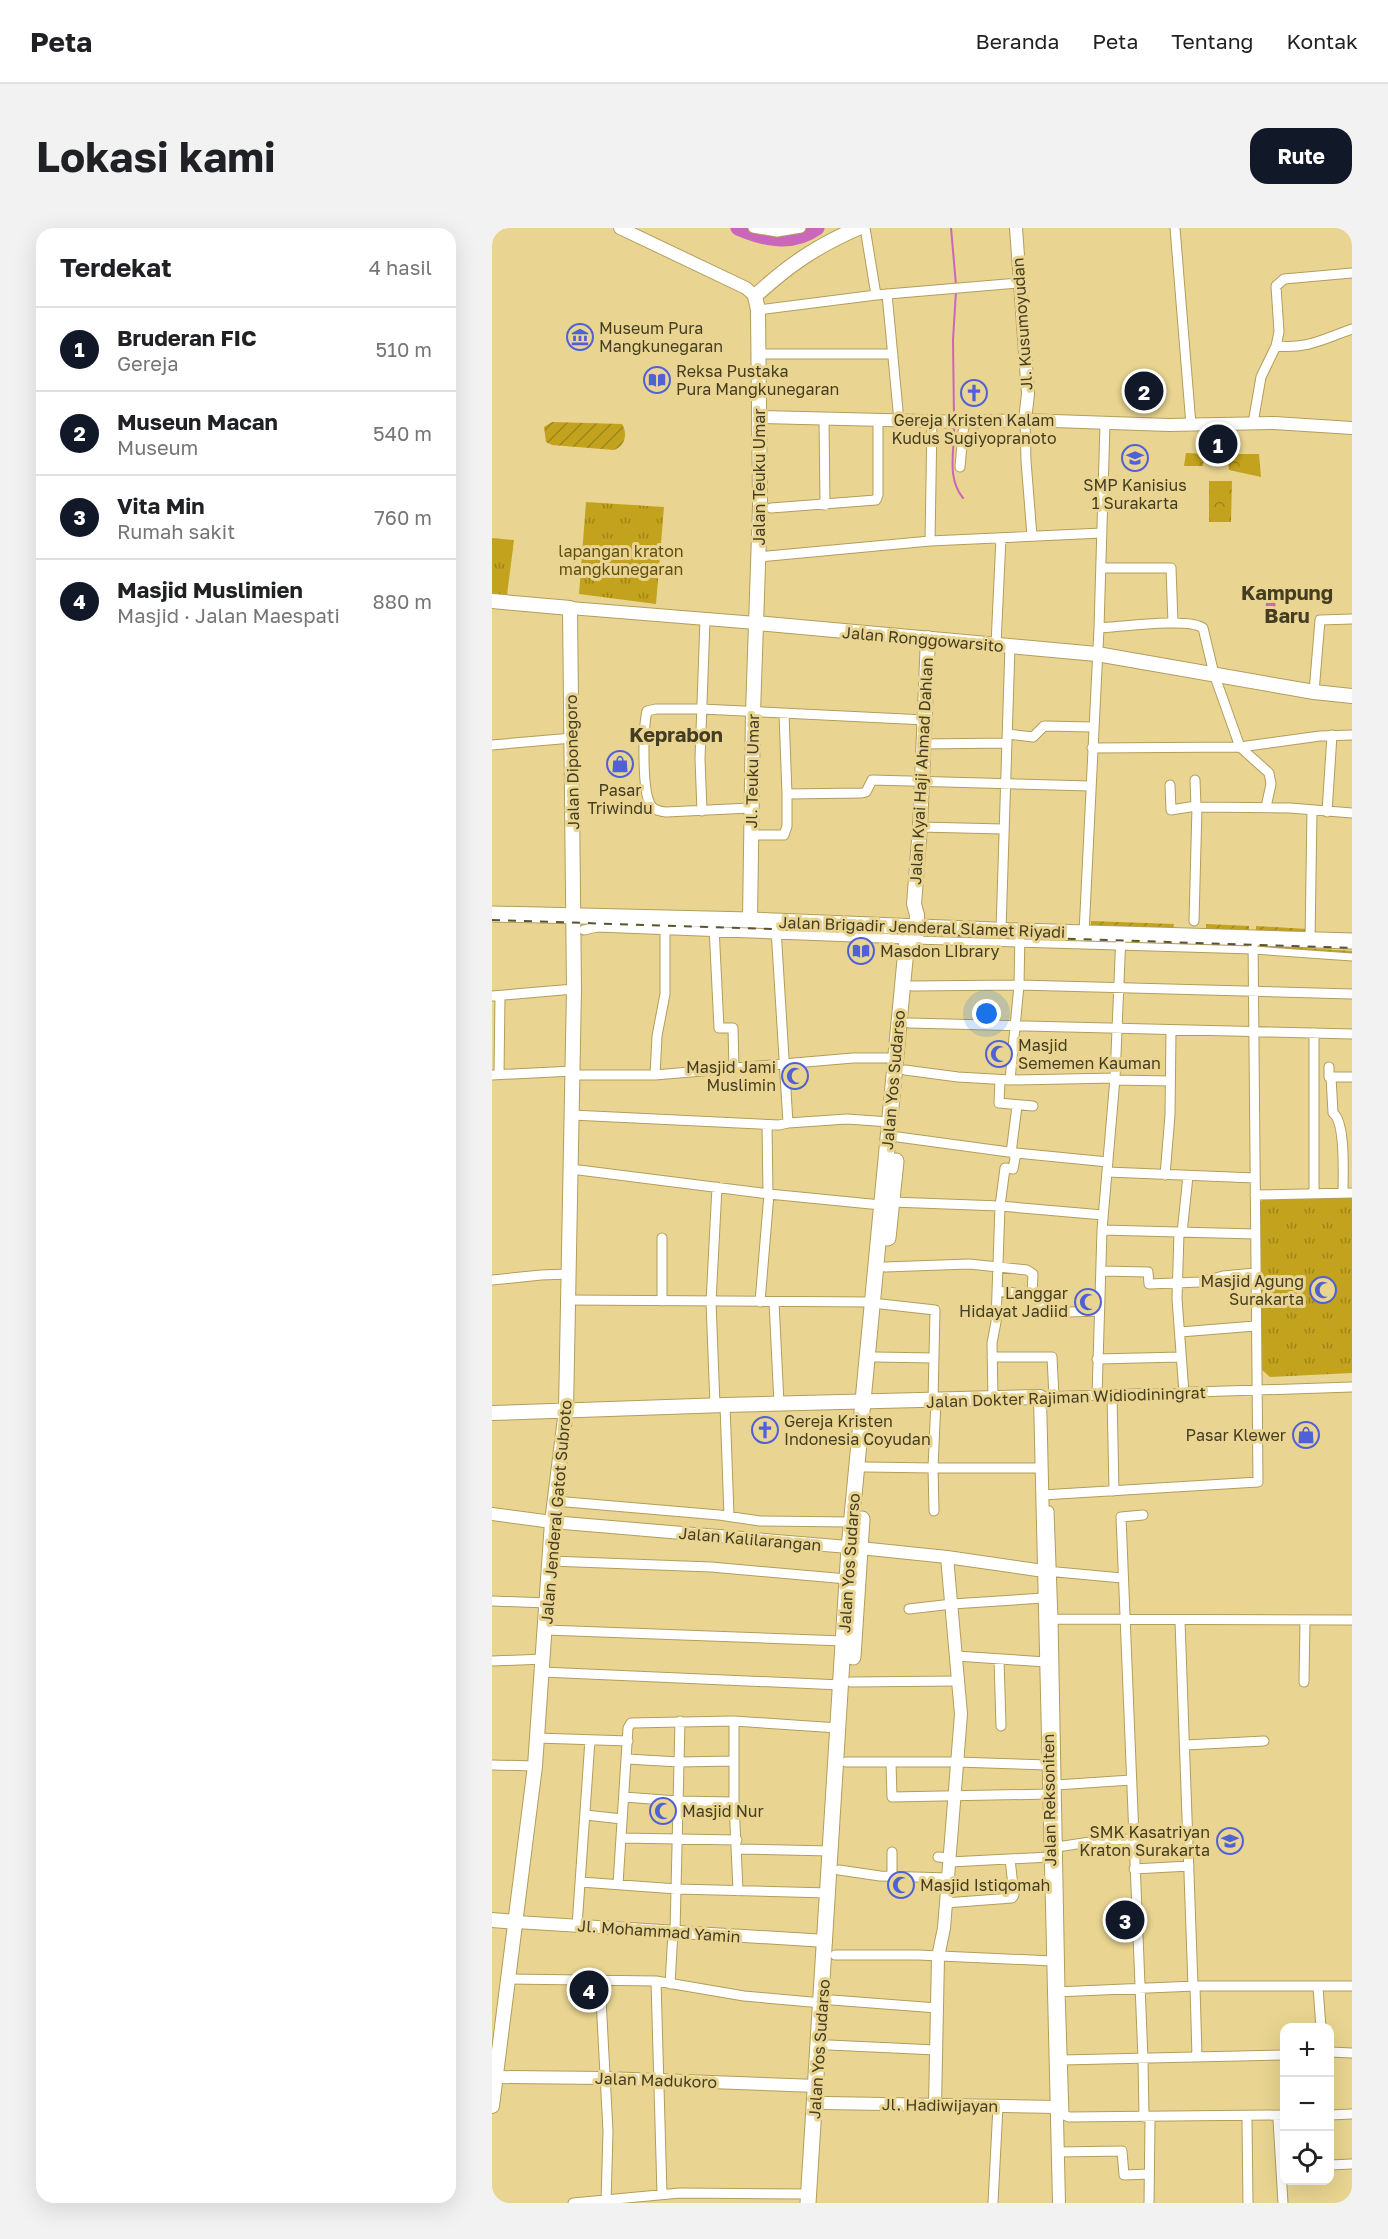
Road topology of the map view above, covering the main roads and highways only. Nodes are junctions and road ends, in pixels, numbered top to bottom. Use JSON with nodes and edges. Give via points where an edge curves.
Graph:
{"nodes":[{"id":1,"x":858,"y":228,"type":"edge"},
{"id":2,"x":492,"y":601,"type":"edge"},
{"id":3,"x":570,"y":608,"type":"joint"},
{"id":4,"x":756,"y":623,"type":"junction"},
{"id":5,"x":928,"y":638,"type":"junction"},
{"id":6,"x":1352,"y":696,"type":"edge"},
{"id":7,"x":492,"y":914,"type":"edge"},
{"id":8,"x":574,"y":915,"type":"junction"},
{"id":9,"x":750,"y":920,"type":"junction"},
{"id":10,"x":912,"y":933,"type":"junction"},
{"id":11,"x":1352,"y":941,"type":"edge"},
{"id":12,"x":900,"y":1064,"type":"junction"},
{"id":13,"x":885,"y":1203,"type":"junction"},
{"id":14,"x":876,"y":1303,"type":"junction"},
{"id":15,"x":1047,"y":1397,"type":"road end"},
{"id":16,"x":866,"y":1402,"type":"junction"},
{"id":17,"x":566,"y":1410,"type":"junction"},
{"id":18,"x":492,"y":1413,"type":"edge"},
{"id":19,"x":855,"y":1548,"type":"junction"},
{"id":20,"x":846,"y":1683,"type":"junction"},
{"id":21,"x":492,"y":1920,"type":"edge"},
{"id":22,"x":516,"y":1922,"type":"junction"},
{"id":23,"x":832,"y":1946,"type":"junction"},
{"id":24,"x":827,"y":2002,"type":"junction"},
{"id":25,"x":496,"y":2045,"type":"edge"},
{"id":26,"x":821,"y":2086,"type":"junction"},
{"id":27,"x":492,"y":2106,"type":"edge"},
{"id":28,"x":812,"y":2200,"type":"edge"}],
"edges":[{"from":1,"to":4,"type":"main road","name":"Jalan Teuku Umar","via":[[800,257],[755,296],[760,417]]},
{"from":2,"to":3,"type":"main road","name":"Jalan Ronggowarsito"},
{"from":3,"to":8,"type":"main road","name":"Jalan Diponegoro"},
{"from":4,"to":5,"type":"main road","name":"Jalan Ronggowarsito"},
{"from":4,"to":9,"type":"main road","name":"Jl. Teuku Umar"},
{"from":5,"to":6,"type":"main road","name":"Jalan Ronggowarsito","via":[[1097,654]]},
{"from":5,"to":10,"type":"main road","name":"Jalan Kyai Haji Ahmad Dahlan","via":[[920,827],[914,904],[909,915]]},
{"from":7,"to":8,"type":"main road","name":"Jalan Brigadir Jenderal Slamet Riyadi"},
{"from":8,"to":9,"type":"main road","name":"Jalan Brigadir Jenderal Slamet Riyadi","via":[[665,924],[714,925]]},
{"from":8,"to":17,"type":"main road","name":"Jalan Jenderal Gatot Subroto"},
{"from":9,"to":10,"type":"main road","name":"Jalan Brigadir Jenderal Slamet Riyadi","via":[[776,928]]},
{"from":10,"to":11,"type":"main road","name":"Jalan Brigadir Jenderal Slamet Riyadi","via":[[1001,930],[1020,937],[1084,933],[1121,940],[1253,944]]},
{"from":10,"to":12,"type":"main road","name":"Jalan Yos Sudarso"},
{"from":10,"to":12,"type":"main road","name":"Jalan Yos Sudarso","via":[[909,1023]]},
{"from":12,"to":13,"type":"main road","name":"Jalan Yos Sudarso","via":[[890,1122]]},
{"from":12,"to":13,"type":"main road","name":"Jalan Yos Sudarso","via":[[898,1137]]},
{"from":13,"to":14,"type":"main road","name":"Jalan Yos Sudarso"},
{"from":13,"to":14,"type":"main road","name":"Jalan Yos Sudarso","via":[[885,1267]]},
{"from":14,"to":16,"type":"main road","name":"Jalan Yos Sudarso"},
{"from":14,"to":16,"type":"main road","name":"Jalan Yos Sudarso","via":[[875,1357]]},
{"from":15,"to":16,"type":"main road","name":"Jalan Dokter Rajiman Widiodiningrat"},
{"from":16,"to":17,"type":"main road","name":"Jalan Dokter Rajiman Widiodiningrat"},
{"from":16,"to":19,"type":"main road","name":"Jalan Yos Sudarso","via":[[865,1467]]},
{"from":16,"to":19,"type":"main road","name":"Jalan Yos Sudarso","via":[[851,1522]]},
{"from":17,"to":18,"type":"main road","name":"Jalan Dokter Rajiman Widiodiningrat"},
{"from":17,"to":22,"type":"main road","name":"Jalan Jenderal Gatot Subroto","via":[[552,1522],[535,1766]]},
{"from":19,"to":20,"type":"main road","name":"Jalan Yos Sudarso"},
{"from":19,"to":20,"type":"main road","name":"Jalan Yos Sudarso","via":[[847,1579],[843,1641]]},
{"from":20,"to":23,"type":"main road","name":"Jalan Yos Sudarso","via":[[846,1762]]},
{"from":20,"to":23,"type":"main road","name":"Jalan Yos Sudarso","via":[[838,1728],[831,1851]]},
{"from":21,"to":22,"type":"main road","name":"Jl. Mohammad Yamin"},
{"from":22,"to":25,"type":"main road","name":"Jalan Jenderal Gatot Subroto"},
{"from":23,"to":24,"type":"main road","name":"Jalan Yos Sudarso"},
{"from":24,"to":26,"type":"main road","name":"Jalan Yos Sudarso"},
{"from":24,"to":26,"type":"main road","name":"Jalan Yos Sudarso","via":[[829,2045]]},
{"from":25,"to":27,"type":"main road","name":"Jalan Jenderal Gatot Subroto"},
{"from":26,"to":28,"type":"main road","name":"Jalan Yos Sudarso"}]}
